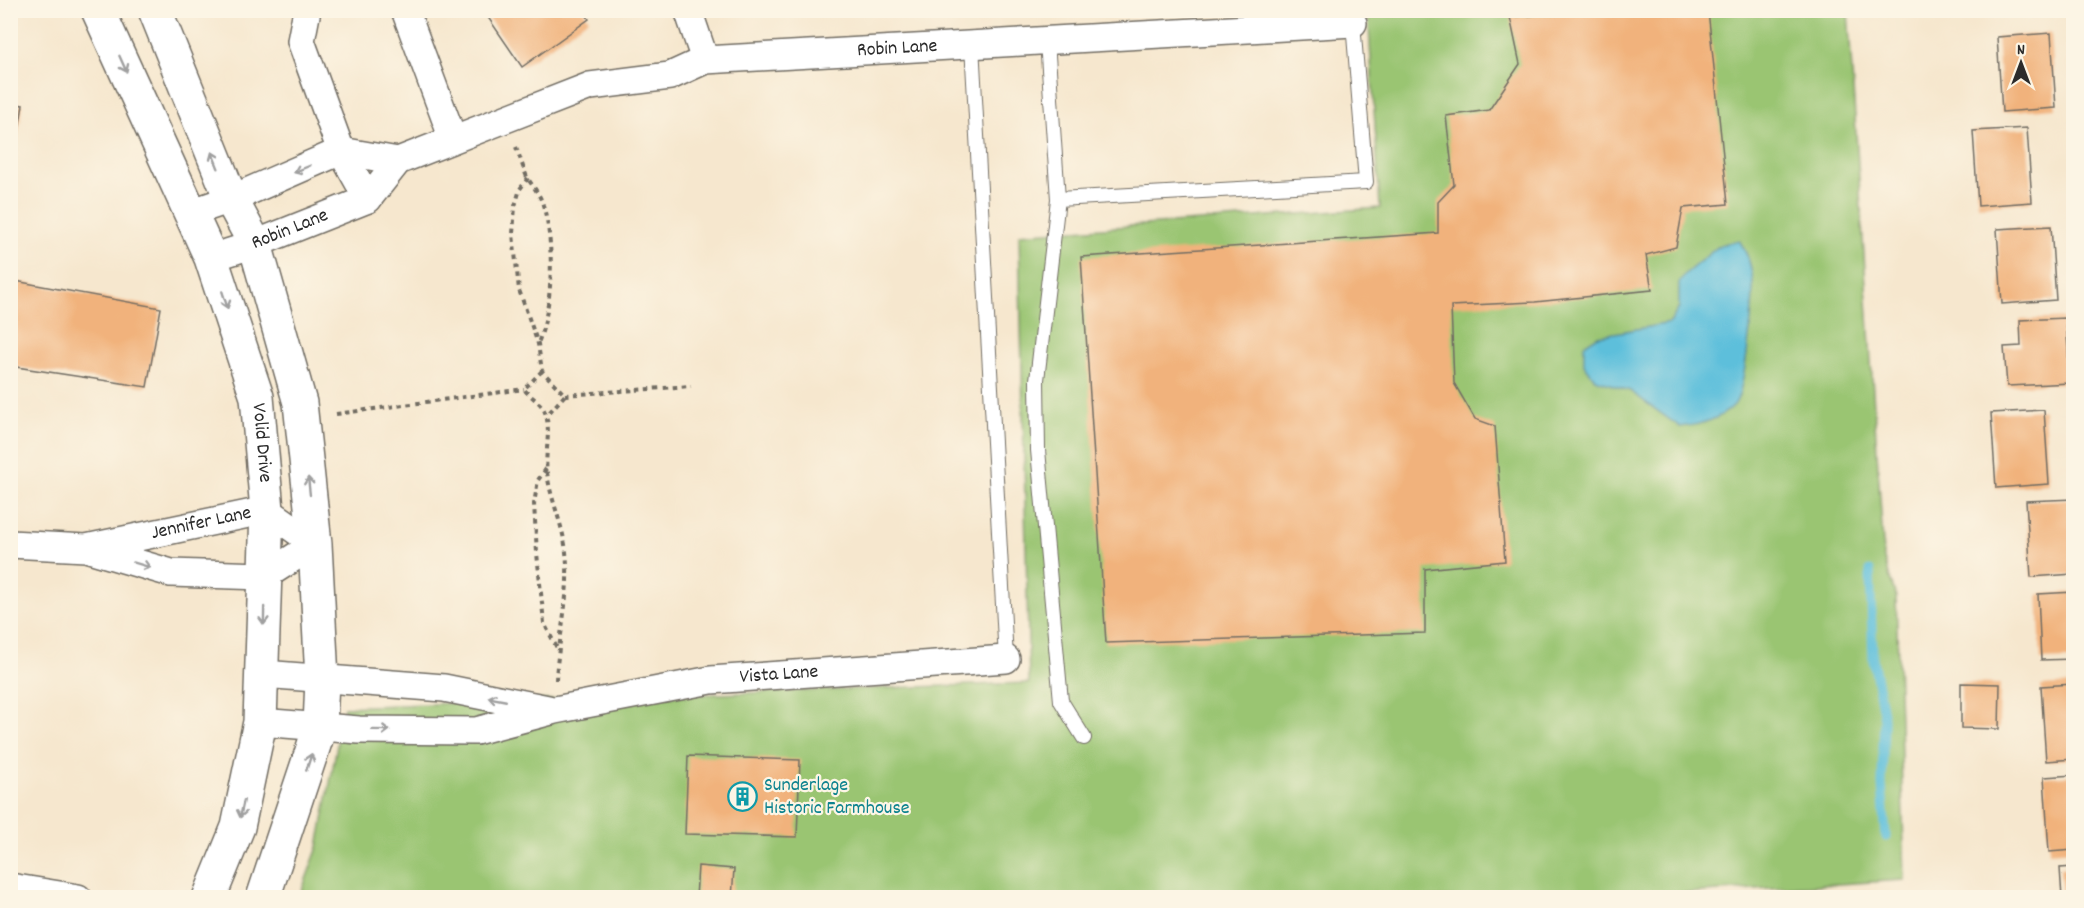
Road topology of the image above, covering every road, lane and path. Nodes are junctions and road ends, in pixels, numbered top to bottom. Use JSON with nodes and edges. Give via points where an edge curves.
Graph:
{"nodes":[{"id":1,"x":98,"y":10,"type":"edge"},
{"id":2,"x":156,"y":10,"type":"edge"},
{"id":3,"x":307,"y":10,"type":"edge"},
{"id":4,"x":405,"y":10,"type":"edge"},
{"id":5,"x":688,"y":10,"type":"edge"},
{"id":6,"x":1353,"y":23,"type":"joint"},
{"id":7,"x":1047,"y":41,"type":"junction"},
{"id":8,"x":972,"y":45,"type":"junction"},
{"id":9,"x":705,"y":60,"type":"junction"},
{"id":10,"x":453,"y":139,"type":"junction"},
{"id":11,"x":341,"y":152,"type":"junction"},
{"id":12,"x":398,"y":161,"type":"junction"},
{"id":13,"x":231,"y":199,"type":"junction"},
{"id":14,"x":368,"y":199,"type":"junction"},
{"id":15,"x":1058,"y":199,"type":"junction"},
{"id":16,"x":190,"y":213,"type":"junction"},
{"id":17,"x":255,"y":244,"type":"junction"},
{"id":18,"x":211,"y":258,"type":"junction"},
{"id":19,"x":538,"y":344,"type":"junction"},
{"id":20,"x":542,"y":372,"type":"junction"},
{"id":21,"x":691,"y":386,"type":"dead end"},
{"id":22,"x":524,"y":389,"type":"junction"},
{"id":23,"x":565,"y":395,"type":"junction"},
{"id":24,"x":336,"y":414,"type":"dead end"},
{"id":25,"x":546,"y":415,"type":"junction"},
{"id":26,"x":546,"y":469,"type":"junction"},
{"id":27,"x":267,"y":510,"type":"junction"},
{"id":28,"x":10,"y":544,"type":"edge"},
{"id":29,"x":315,"y":544,"type":"junction"},
{"id":30,"x":86,"y":548,"type":"junction"},
{"id":31,"x":265,"y":576,"type":"junction"},
{"id":32,"x":1006,"y":658,"type":"joint"},
{"id":33,"x":263,"y":674,"type":"junction"},
{"id":34,"x":322,"y":679,"type":"junction"},
{"id":35,"x":555,"y":710,"type":"junction"},
{"id":36,"x":260,"y":722,"type":"junction"},
{"id":37,"x":320,"y":727,"type":"junction"},
{"id":38,"x":1084,"y":738,"type":"dead end"},
{"id":39,"x":10,"y":887,"type":"edge"},
{"id":40,"x":42,"y":894,"type":"edge"},
{"id":41,"x":78,"y":897,"type":"edge"},
{"id":42,"x":209,"y":897,"type":"edge"},
{"id":43,"x":263,"y":897,"type":"edge"}],
"edges":[{"from":1,"to":16,"type":"street","name":"Volid Drive","one_way":true},
{"from":13,"to":2,"type":"street","name":"Volid Drive","one_way":true},
{"from":3,"to":11,"type":"street","via":[[302,41]]},
{"from":4,"to":10,"type":"street"},
{"from":5,"to":9,"type":"street"},
{"from":6,"to":7,"type":"street","name":"Robin Lane"},
{"from":6,"to":15,"type":"lane","via":[[1366,182]]},
{"from":7,"to":8,"type":"street","name":"Robin Lane"},
{"from":7,"to":15,"type":"lane"},
{"from":8,"to":9,"type":"street","name":"Robin Lane"},
{"from":8,"to":32,"type":"lane"},
{"from":9,"to":10,"type":"street","name":"Robin Lane","via":[[670,76],[590,86]]},
{"from":10,"to":12,"type":"street","name":"Robin Lane"},
{"from":11,"to":12,"type":"street"},
{"from":11,"to":13,"type":"street","one_way":true},
{"from":11,"to":14,"type":"street"},
{"from":12,"to":14,"type":"street","name":"Robin Lane"},
{"from":13,"to":16,"type":"street"},
{"from":13,"to":17,"type":"street","name":"Volid Drive"},
{"from":14,"to":17,"type":"street","name":"Robin Lane"},
{"from":15,"to":38,"type":"lane","via":[[1037,380],[1038,450],[1061,701]]},
{"from":16,"to":18,"type":"street","name":"Volid Drive"},
{"from":17,"to":18,"type":"street","name":"Robin Lane"},
{"from":29,"to":17,"type":"street","name":"Volid Drive","one_way":true,"via":[[300,404]]},
{"from":18,"to":27,"type":"street","name":"Volid Drive","one_way":true,"via":[[257,397]]},
{"from":19,"to":19,"type":"path","via":[[519,290],[513,234],[515,206],[528,178],[543,206],[550,245],[548,310]]},
{"from":19,"to":20,"type":"path"},
{"from":20,"to":22,"type":"path"},
{"from":20,"to":23,"type":"path"},
{"from":21,"to":23,"type":"path"},
{"from":22,"to":24,"type":"path"},
{"from":22,"to":25,"type":"path"},
{"from":23,"to":25,"type":"path"},
{"from":25,"to":26,"type":"path"},
{"from":26,"to":26,"type":"path","via":[[538,480],[534,504],[537,553],[544,623],[558,649],[567,591],[566,550]]},
{"from":27,"to":29,"type":"street","name":"Jennifer Lane"},
{"from":27,"to":30,"type":"street","name":"Jennifer Lane"},
{"from":27,"to":31,"type":"street","name":"Volid Drive"},
{"from":28,"to":30,"type":"street","name":"Jennifer Lane"},
{"from":29,"to":31,"type":"street"},
{"from":29,"to":34,"type":"street","name":"Volid Drive"},
{"from":30,"to":31,"type":"street","name":"Jennifer Lane","one_way":true,"via":[[171,573]]},
{"from":31,"to":33,"type":"street","name":"Volid Drive","one_way":true},
{"from":32,"to":35,"type":"street","name":"Vista Lane","via":[[711,680]]},
{"from":33,"to":34,"type":"street","name":"Vista Lane"},
{"from":33,"to":36,"type":"street","name":"Volid Drive"},
{"from":35,"to":34,"type":"street","name":"Vista Lane","one_way":true,"via":[[444,688]]},
{"from":34,"to":37,"type":"street","name":"Volid Drive"},
{"from":37,"to":35,"type":"street","name":"Vista Lane","one_way":true,"via":[[476,731]]},
{"from":36,"to":37,"type":"street","name":"Vista Lane"},
{"from":36,"to":42,"type":"street","name":"Volid Drive","one_way":true,"via":[[238,827]]},
{"from":43,"to":37,"type":"street","name":"Volid Drive","one_way":true},
{"from":39,"to":40,"type":"street"},
{"from":40,"to":41,"type":"street"}]}
